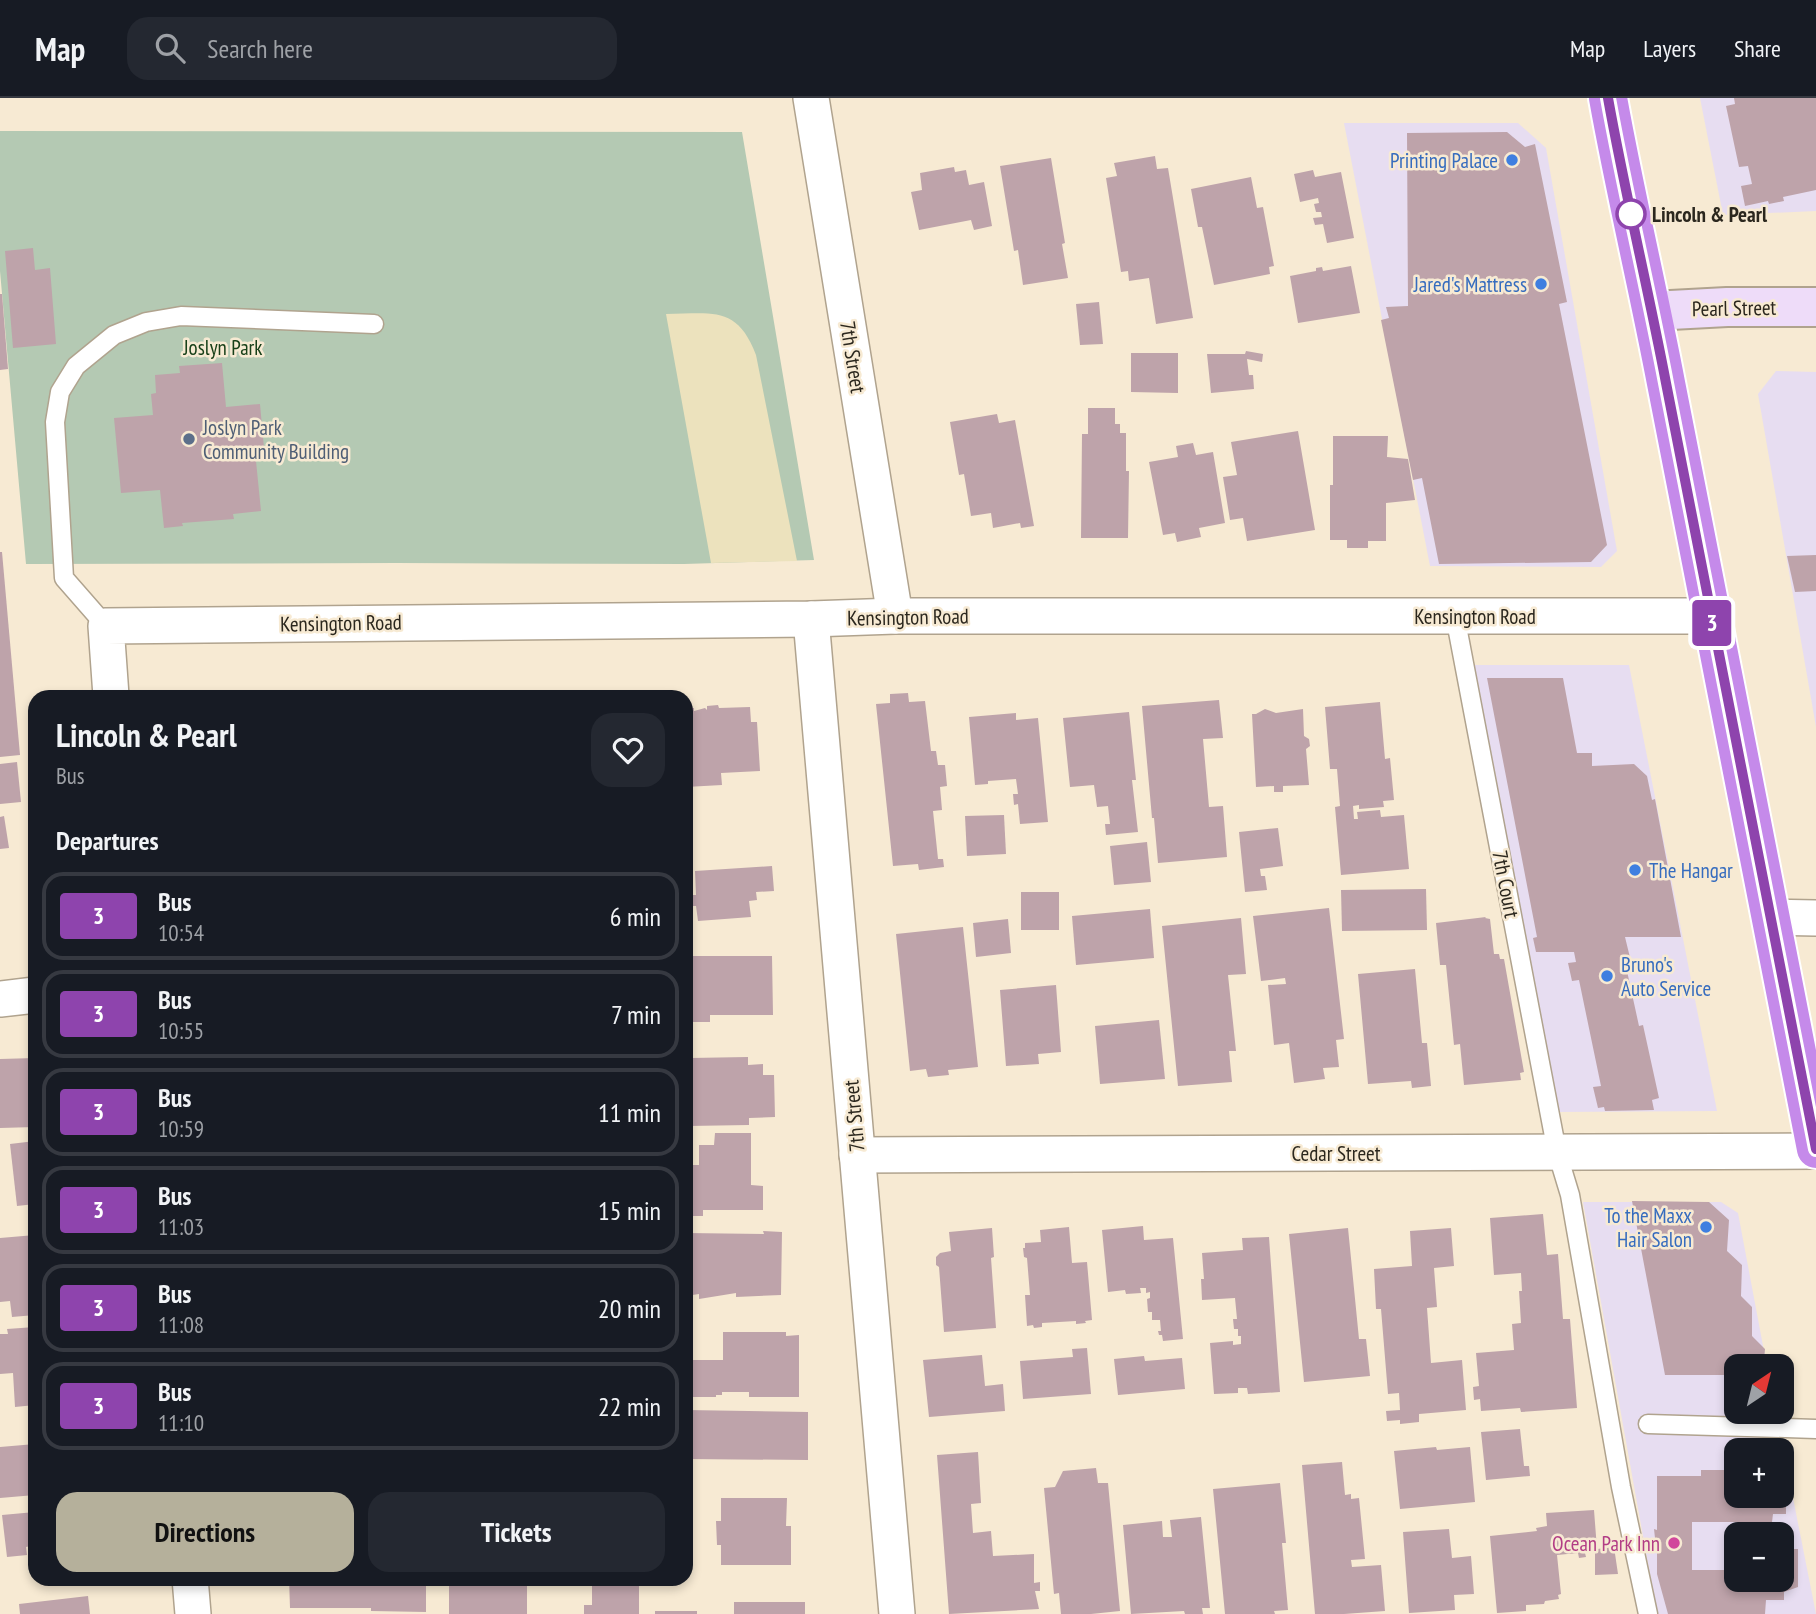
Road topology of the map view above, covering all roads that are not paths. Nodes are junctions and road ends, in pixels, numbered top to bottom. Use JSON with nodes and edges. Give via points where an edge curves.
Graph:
{"nodes":[{"id":1,"x":811,"y":98,"type":"edge"},
{"id":2,"x":1608,"y":98,"type":"edge"},
{"id":3,"x":1816,"y":307,"type":"edge"},
{"id":4,"x":1652,"y":311,"type":"junction"},
{"id":5,"x":374,"y":324,"type":"dead end"},
{"id":6,"x":895,"y":616,"type":"junction"},
{"id":7,"x":1455,"y":616,"type":"junction"},
{"id":8,"x":1711,"y":616,"type":"junction"},
{"id":9,"x":811,"y":619,"type":"junction"},
{"id":10,"x":106,"y":626,"type":"junction"},
{"id":11,"x":111,"y":690,"type":"edge"},
{"id":12,"x":1770,"y":917,"type":"junction"},
{"id":13,"x":1816,"y":918,"type":"edge"},
{"id":14,"x":28,"y":996,"type":"edge"},
{"id":15,"x":0,"y":999,"type":"edge"},
{"id":16,"x":1816,"y":1150,"type":"edge"},
{"id":17,"x":1557,"y":1152,"type":"junction"},
{"id":18,"x":857,"y":1155,"type":"junction"},
{"id":19,"x":1648,"y":1424,"type":"dead end"},
{"id":20,"x":1816,"y":1429,"type":"edge"},
{"id":21,"x":191,"y":1586,"type":"edge"},
{"id":22,"x":193,"y":1614,"type":"edge"},
{"id":23,"x":897,"y":1614,"type":"edge"},
{"id":24,"x":1648,"y":1614,"type":"edge"}],
"edges":[{"from":1,"to":6,"type":"street","name":"7th Street"},
{"from":2,"to":4,"type":"highway"},
{"from":3,"to":4,"type":"street","name":"Pearl Street"},
{"from":4,"to":8,"type":"highway"},
{"from":5,"to":10,"type":"lane","via":[[181,316],[146,322],[114,335],[76,366],[60,392],[55,422],[64,578]]},
{"from":6,"to":7,"type":"street","name":"Kensington Road"},
{"from":6,"to":9,"type":"street","name":"Kensington Road"},
{"from":7,"to":8,"type":"street","name":"Kensington Road"},
{"from":7,"to":17,"type":"lane","name":"7th Court"},
{"from":8,"to":12,"type":"highway"},
{"from":9,"to":10,"type":"street","name":"Kensington Road"},
{"from":9,"to":18,"type":"street","name":"7th Street"},
{"from":10,"to":11,"type":"street"},
{"from":12,"to":13,"type":"street"},
{"from":12,"to":16,"type":"highway"},
{"from":14,"to":15,"type":"street"},
{"from":16,"to":17,"type":"street","name":"Cedar Street"},
{"from":17,"to":18,"type":"street","name":"Cedar Street"},
{"from":17,"to":24,"type":"lane","name":"7th Court","via":[[1570,1195]]},
{"from":18,"to":23,"type":"street","name":"7th Street"},
{"from":19,"to":20,"type":"lane"},
{"from":21,"to":22,"type":"street"}]}
